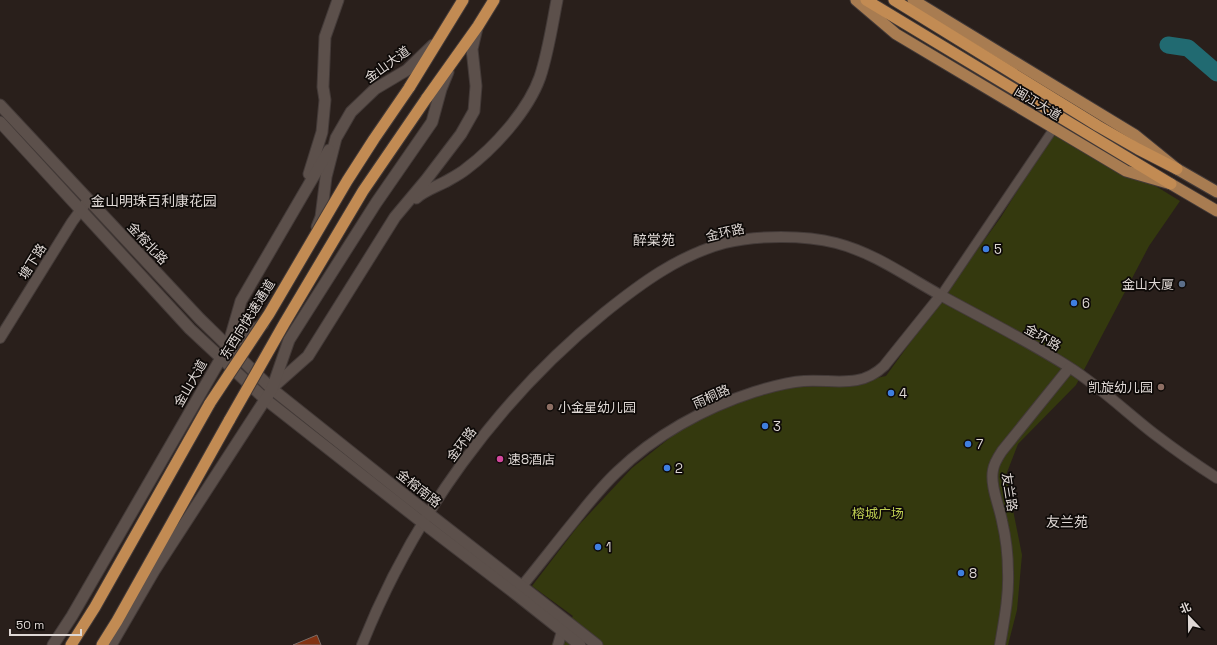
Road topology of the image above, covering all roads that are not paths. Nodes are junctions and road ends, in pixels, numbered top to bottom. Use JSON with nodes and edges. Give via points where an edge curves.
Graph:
{"nodes":[{"id":1,"x":463,"y":0,"type":"edge"},
{"id":2,"x":494,"y":0,"type":"edge"},
{"id":3,"x":557,"y":0,"type":"edge"},
{"id":4,"x":856,"y":0,"type":"edge"},
{"id":5,"x":867,"y":0,"type":"edge"},
{"id":6,"x":894,"y":0,"type":"edge"},
{"id":7,"x":900,"y":0,"type":"edge"},
{"id":8,"x":337,"y":2,"type":"edge"},
{"id":9,"x":911,"y":5,"type":"edge"},
{"id":10,"x":478,"y":26,"type":"junction"},
{"id":11,"x":438,"y":40,"type":"junction"},
{"id":12,"x":455,"y":57,"type":"junction"},
{"id":13,"x":0,"y":105,"type":"edge"},
{"id":14,"x":0,"y":122,"type":"edge"},
{"id":15,"x":1054,"y":128,"type":"junction"},
{"id":16,"x":336,"y":138,"type":"junction"},
{"id":17,"x":1177,"y":169,"type":"junction"},
{"id":18,"x":1171,"y":184,"type":"junction"},
{"id":19,"x":304,"y":192,"type":"junction"},
{"id":20,"x":1217,"y":192,"type":"edge"},
{"id":21,"x":88,"y":200,"type":"junction"},
{"id":22,"x":81,"y":210,"type":"junction"},
{"id":23,"x":1217,"y":210,"type":"edge"},
{"id":24,"x":395,"y":217,"type":"junction"},
{"id":25,"x":941,"y":296,"type":"junction"},
{"id":26,"x":0,"y":338,"type":"edge"},
{"id":27,"x":228,"y":346,"type":"junction"},
{"id":28,"x":221,"y":358,"type":"junction"},
{"id":29,"x":1069,"y":368,"type":"junction"},
{"id":30,"x":272,"y":389,"type":"junction"},
{"id":31,"x":265,"y":399,"type":"junction"},
{"id":32,"x":1217,"y":478,"type":"edge"},
{"id":33,"x":429,"y":513,"type":"junction"},
{"id":34,"x":423,"y":524,"type":"junction"},
{"id":35,"x":522,"y":586,"type":"junction"},
{"id":36,"x":562,"y":631,"type":"junction"},
{"id":37,"x":53,"y":645,"type":"edge"},
{"id":38,"x":71,"y":645,"type":"edge"},
{"id":39,"x":102,"y":645,"type":"edge"},
{"id":40,"x":111,"y":645,"type":"edge"},
{"id":41,"x":362,"y":645,"type":"edge"},
{"id":42,"x":558,"y":645,"type":"edge"},
{"id":43,"x":580,"y":645,"type":"edge"},
{"id":44,"x":597,"y":645,"type":"edge"},
{"id":45,"x":1000,"y":645,"type":"edge"}],
"edges":[{"from":1,"to":11,"type":"highway","name":"东西向快速通道"},
{"from":2,"to":10,"type":"highway"},
{"from":3,"to":24,"type":"main road","via":[[540,78],[532,96],[516,119],[495,144],[466,169],[421,194]]},
{"from":4,"to":15,"type":"main road","name":"闽江大道","via":[[896,34]]},
{"from":5,"to":18,"type":"highway"},
{"from":6,"to":9,"type":"highway"},
{"from":7,"to":9,"type":"highway"},
{"from":8,"to":19,"type":"main road","via":[[325,37],[322,132]]},
{"from":9,"to":17,"type":"highway","via":[[1098,126]]},
{"from":9,"to":17,"type":"main road","name":"闽江大道","via":[[1136,135]]},
{"from":10,"to":12,"type":"highway"},
{"from":10,"to":24,"type":"main road","via":[[472,49],[476,86],[474,111],[462,134]]},
{"from":11,"to":16,"type":"main road","name":"金山大道","via":[[407,70],[375,89],[351,112]]},
{"from":11,"to":38,"type":"highway","name":"东西向快速通道","bridge":true,"via":[[347,181],[269,314],[210,403]]},
{"from":12,"to":30,"type":"main road","via":[[441,89],[432,122],[376,203],[289,340]]},
{"from":12,"to":39,"type":"highway","bridge":true,"via":[[363,191],[284,324]]},
{"from":13,"to":21,"type":"main road","name":"金榕北路"},
{"from":14,"to":22,"type":"main road","name":"金榕北路"},
{"from":15,"to":18,"type":"main road","name":"闽江大道","via":[[1126,171]]},
{"from":15,"to":25,"type":"street"},
{"from":16,"to":19,"type":"main road"},
{"from":16,"to":27,"type":"main road","name":"金山大道","via":[[326,177],[321,217],[304,260],[267,321]]},
{"from":17,"to":20,"type":"main road","name":"闽江大道"},
{"from":18,"to":23,"type":"main road","name":"闽江大道"},
{"from":19,"to":27,"type":"main road","via":[[241,301]]},
{"from":21,"to":22,"type":"street","name":"塘下路"},
{"from":21,"to":27,"type":"main road","name":"金榕北路"},
{"from":22,"to":26,"type":"street","name":"塘下路"},
{"from":22,"to":28,"type":"main road","name":"金榕北路","via":[[190,329]]},
{"from":24,"to":30,"type":"main road","via":[[308,356]]},
{"from":25,"to":29,"type":"street","name":"金环路"},
{"from":25,"to":33,"type":"street","name":"金环路","via":[[879,259],[851,247],[823,240],[750,239],[700,252],[669,266],[640,286],[587,327],[555,356],[495,422],[441,493]]},
{"from":25,"to":35,"type":"street","name":"雨桐路","via":[[884,366],[870,377],[854,381],[792,382],[764,389],[700,414],[662,436],[626,464],[601,488]]},
{"from":27,"to":28,"type":"main road","name":"金山大道"},
{"from":27,"to":30,"type":"main road","name":"金榕南路"},
{"from":28,"to":31,"type":"main road","name":"金榕南路"},
{"from":28,"to":37,"type":"main road","name":"金山大道"},
{"from":29,"to":32,"type":"street","name":"金环路","via":[[1154,434]]},
{"from":29,"to":45,"type":"street","name":"友兰路","via":[[1002,451],[993,469],[993,481],[1004,529],[1008,574],[1008,593]]},
{"from":30,"to":31,"type":"main road"},
{"from":30,"to":33,"type":"main road","name":"金榕南路"},
{"from":31,"to":34,"type":"main road","name":"金榕南路"},
{"from":31,"to":40,"type":"main road","via":[[154,571]]},
{"from":33,"to":34,"type":"street","name":"金环路"},
{"from":33,"to":35,"type":"main road","name":"金榕南路"},
{"from":34,"to":36,"type":"main road","name":"金榕南路"},
{"from":34,"to":41,"type":"street","name":"金环路","via":[[387,590]]},
{"from":35,"to":44,"type":"main road","name":"金榕南路"},
{"from":36,"to":42,"type":"street"},
{"from":36,"to":43,"type":"main road","name":"金榕南路"}]}
